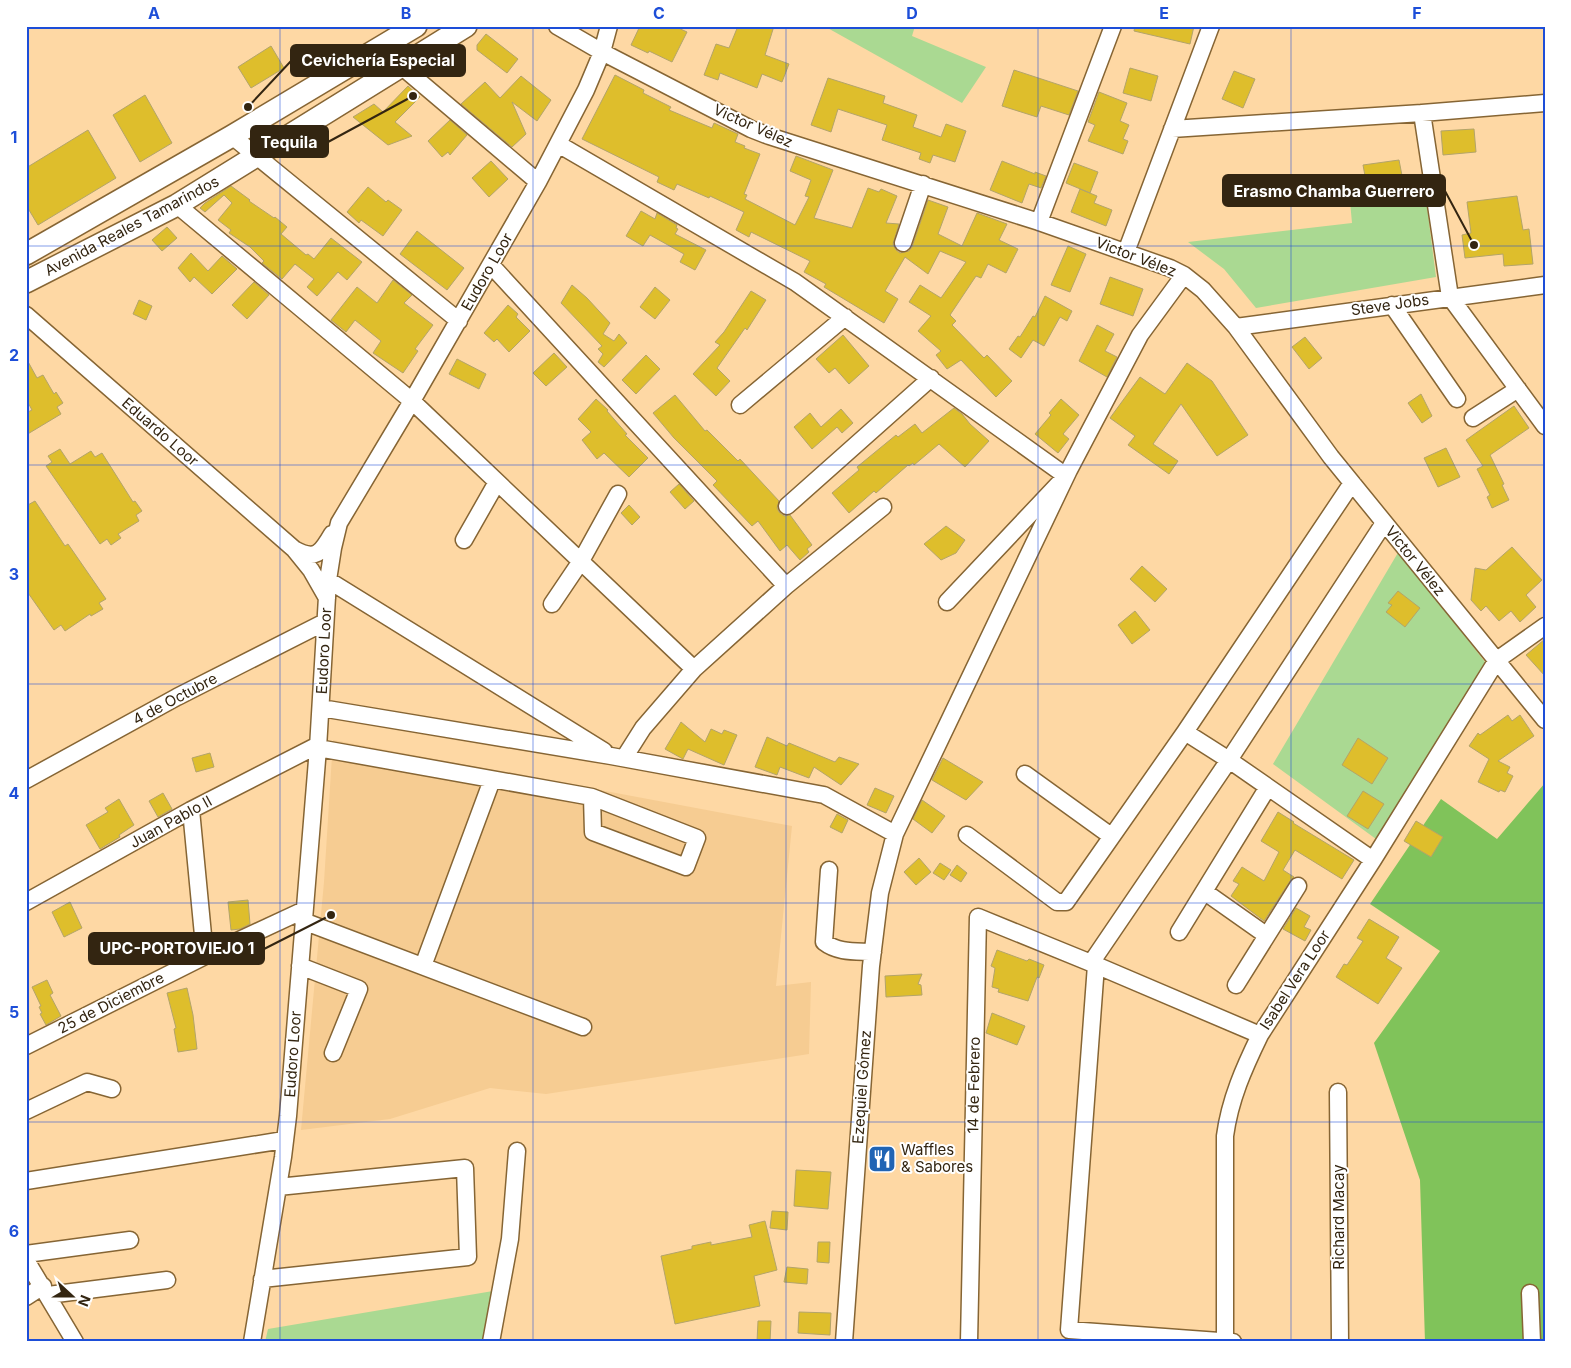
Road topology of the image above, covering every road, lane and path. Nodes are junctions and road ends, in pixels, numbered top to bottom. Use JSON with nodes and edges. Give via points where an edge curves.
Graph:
{"nodes":[{"id":1,"x":416,"y":26,"type":"edge"},
{"id":2,"x":466,"y":26,"type":"edge"},
{"id":3,"x":557,"y":26,"type":"edge"},
{"id":4,"x":610,"y":26,"type":"edge"},
{"id":5,"x":1113,"y":26,"type":"edge"},
{"id":6,"x":1211,"y":26,"type":"edge"},
{"id":7,"x":602,"y":52,"type":"junction"},
{"id":8,"x":401,"y":66,"type":"junction"},
{"id":9,"x":1545,"y":103,"type":"edge"},
{"id":10,"x":1422,"y":113,"type":"junction"},
{"id":11,"x":1172,"y":129,"type":"junction"},
{"id":12,"x":232,"y":136,"type":"junction"},
{"id":13,"x":558,"y":144,"type":"junction"},
{"id":14,"x":257,"y":156,"type":"junction"},
{"id":15,"x":538,"y":182,"type":"junction"},
{"id":16,"x":923,"y":184,"type":"junction"},
{"id":17,"x":177,"y":205,"type":"junction"},
{"id":18,"x":1039,"y":222,"type":"junction"},
{"id":19,"x":903,"y":243,"type":"dead end"},
{"id":20,"x":1126,"y":252,"type":"junction"},
{"id":21,"x":26,"y":254,"type":"edge"},
{"id":22,"x":492,"y":265,"type":"junction"},
{"id":23,"x":1184,"y":275,"type":"junction"},
{"id":24,"x":26,"y":282,"type":"edge"},
{"id":25,"x":1545,"y":285,"type":"edge"},
{"id":26,"x":1450,"y":297,"type":"junction"},
{"id":27,"x":1392,"y":305,"type":"junction"},
{"id":28,"x":26,"y":315,"type":"edge"},
{"id":29,"x":845,"y":317,"type":"junction"},
{"id":30,"x":459,"y":321,"type":"junction"},
{"id":31,"x":1236,"y":327,"type":"junction"},
{"id":32,"x":931,"y":378,"type":"junction"},
{"id":33,"x":1518,"y":389,"type":"junction"},
{"id":34,"x":1457,"y":399,"type":"dead end"},
{"id":35,"x":412,"y":401,"type":"junction"},
{"id":36,"x":740,"y":405,"type":"dead end"},
{"id":37,"x":1474,"y":418,"type":"dead end"},
{"id":38,"x":1545,"y":426,"type":"edge"},
{"id":39,"x":1066,"y":476,"type":"junction"},
{"id":40,"x":497,"y":482,"type":"junction"},
{"id":41,"x":1352,"y":483,"type":"junction"},
{"id":42,"x":618,"y":494,"type":"dead end"},
{"id":43,"x":787,"y":506,"type":"dead end"},
{"id":44,"x":883,"y":507,"type":"dead end"},
{"id":45,"x":339,"y":523,"type":"junction"},
{"id":46,"x":1384,"y":523,"type":"junction"},
{"id":47,"x":464,"y":540,"type":"dead end"},
{"id":48,"x":294,"y":549,"type":"junction"},
{"id":49,"x":581,"y":561,"type":"junction"},
{"id":50,"x":328,"y":580,"type":"junction"},
{"id":51,"x":786,"y":586,"type":"junction"},
{"id":52,"x":327,"y":599,"type":"junction"},
{"id":53,"x":946,"y":602,"type":"dead end"},
{"id":54,"x":552,"y":604,"type":"dead end"},
{"id":55,"x":325,"y":622,"type":"junction"},
{"id":56,"x":1545,"y":626,"type":"edge"},
{"id":57,"x":1497,"y":660,"type":"junction"},
{"id":58,"x":692,"y":667,"type":"junction"},
{"id":59,"x":321,"y":708,"type":"junction"},
{"id":60,"x":1545,"y":720,"type":"edge"},
{"id":61,"x":1185,"y":732,"type":"junction"},
{"id":62,"x":318,"y":746,"type":"junction"},
{"id":63,"x":617,"y":757,"type":"junction"},
{"id":64,"x":1229,"y":760,"type":"junction"},
{"id":65,"x":1024,"y":774,"type":"dead end"},
{"id":66,"x":26,"y":780,"type":"edge"},
{"id":67,"x":492,"y":780,"type":"junction"},
{"id":68,"x":1268,"y":787,"type":"junction"},
{"id":69,"x":592,"y":797,"type":"junction"},
{"id":70,"x":191,"y":810,"type":"junction"},
{"id":71,"x":896,"y":834,"type":"junction"},
{"id":72,"x":967,"y":835,"type":"dead end"},
{"id":73,"x":1111,"y":836,"type":"junction"},
{"id":74,"x":1373,"y":860,"type":"junction"},
{"id":75,"x":829,"y":870,"type":"dead end"},
{"id":76,"x":1298,"y":886,"type":"dead end"},
{"id":77,"x":1205,"y":892,"type":"junction"},
{"id":78,"x":26,"y":902,"type":"edge"},
{"id":79,"x":304,"y":916,"type":"junction"},
{"id":80,"x":1179,"y":932,"type":"dead end"},
{"id":81,"x":1266,"y":935,"type":"junction"},
{"id":82,"x":873,"y":952,"type":"junction"},
{"id":83,"x":205,"y":956,"type":"junction"},
{"id":84,"x":1094,"y":964,"type":"junction"},
{"id":85,"x":300,"y":966,"type":"junction"},
{"id":86,"x":423,"y":966,"type":"junction"},
{"id":87,"x":1236,"y":985,"type":"dead end"},
{"id":88,"x":584,"y":1027,"type":"dead end"},
{"id":89,"x":1260,"y":1035,"type":"junction"},
{"id":90,"x":26,"y":1046,"type":"edge"},
{"id":91,"x":333,"y":1053,"type":"dead end"},
{"id":92,"x":112,"y":1089,"type":"dead end"},
{"id":93,"x":1338,"y":1092,"type":"dead end"},
{"id":94,"x":26,"y":1111,"type":"edge"},
{"id":95,"x":284,"y":1140,"type":"junction"},
{"id":96,"x":517,"y":1150,"type":"dead end"},
{"id":97,"x":26,"y":1182,"type":"edge"},
{"id":98,"x":278,"y":1187,"type":"junction"},
{"id":99,"x":130,"y":1240,"type":"dead end"},
{"id":100,"x":26,"y":1254,"type":"edge"},
{"id":101,"x":26,"y":1260,"type":"edge"},
{"id":102,"x":167,"y":1280,"type":"dead end"},
{"id":103,"x":262,"y":1280,"type":"junction"},
{"id":104,"x":45,"y":1290,"type":"junction"},
{"id":105,"x":1530,"y":1293,"type":"dead end"},
{"id":106,"x":26,"y":1297,"type":"edge"},
{"id":107,"x":1225,"y":1341,"type":"edge"},
{"id":108,"x":75,"y":1342,"type":"edge"},
{"id":109,"x":252,"y":1342,"type":"edge"},
{"id":110,"x":491,"y":1342,"type":"edge"},
{"id":111,"x":844,"y":1342,"type":"edge"},
{"id":112,"x":969,"y":1342,"type":"edge"},
{"id":113,"x":1233,"y":1342,"type":"edge"},
{"id":114,"x":1340,"y":1342,"type":"edge"},
{"id":115,"x":1532,"y":1342,"type":"edge"}],
"edges":[{"from":1,"to":12,"type":"main road","name":"Avenida Reales Tamarindos"},
{"from":2,"to":8,"type":"main road","name":"Avenida Reales Tamarindos"},
{"from":3,"to":7,"type":"street","name":"Victor Vélez"},
{"from":4,"to":7,"type":"street","name":"Eudoro Loor"},
{"from":5,"to":18,"type":"street"},
{"from":6,"to":11,"type":"street"},
{"from":7,"to":13,"type":"street","name":"Eudoro Loor"},
{"from":7,"to":16,"type":"street","name":"Victor Vélez","via":[[763,134]]},
{"from":8,"to":14,"type":"main road","name":"Avenida Reales Tamarindos"},
{"from":8,"to":15,"type":"street"},
{"from":9,"to":10,"type":"street"},
{"from":10,"to":11,"type":"street"},
{"from":10,"to":26,"type":"street"},
{"from":11,"to":20,"type":"street"},
{"from":12,"to":14,"type":"street"},
{"from":12,"to":21,"type":"main road","name":"Avenida Reales Tamarindos"},
{"from":13,"to":15,"type":"street","name":"Eudoro Loor"},
{"from":13,"to":29,"type":"street","via":[[795,282]]},
{"from":14,"to":17,"type":"main road","name":"Avenida Reales Tamarindos"},
{"from":14,"to":30,"type":"street"},
{"from":15,"to":22,"type":"street","name":"Eudoro Loor"},
{"from":16,"to":18,"type":"street","name":"Victor Vélez"},
{"from":16,"to":19,"type":"street"},
{"from":17,"to":24,"type":"main road","name":"Avenida Reales Tamarindos"},
{"from":17,"to":35,"type":"street"},
{"from":18,"to":20,"type":"street","name":"Victor Vélez"},
{"from":20,"to":23,"type":"street","name":"Victor Vélez"},
{"from":22,"to":30,"type":"street","name":"Eudoro Loor"},
{"from":22,"to":51,"type":"street"},
{"from":23,"to":31,"type":"street","name":"Victor Vélez","via":[[1203,290]]},
{"from":23,"to":39,"type":"street","via":[[1140,335]]},
{"from":25,"to":26,"type":"street","name":"Steve Jobs"},
{"from":26,"to":27,"type":"street","name":"Steve Jobs"},
{"from":26,"to":33,"type":"street"},
{"from":27,"to":31,"type":"street","name":"Steve Jobs"},
{"from":27,"to":34,"type":"street"},
{"from":28,"to":48,"type":"street","name":"Eduardo Loor"},
{"from":29,"to":32,"type":"street"},
{"from":29,"to":36,"type":"street"},
{"from":30,"to":35,"type":"street","name":"Eudoro Loor"},
{"from":31,"to":41,"type":"street","name":"Victor Vélez"},
{"from":32,"to":39,"type":"street"},
{"from":32,"to":43,"type":"street"},
{"from":33,"to":37,"type":"street"},
{"from":33,"to":38,"type":"street"},
{"from":35,"to":40,"type":"street"},
{"from":35,"to":45,"type":"street","name":"Eudoro Loor"},
{"from":39,"to":53,"type":"street"},
{"from":39,"to":71,"type":"street","name":"Ezequiel Gómez"},
{"from":40,"to":47,"type":"street"},
{"from":40,"to":49,"type":"street"},
{"from":41,"to":46,"type":"street","name":"Victor Vélez"},
{"from":41,"to":61,"type":"street"},
{"from":42,"to":49,"type":"street"},
{"from":44,"to":51,"type":"street"},
{"from":45,"to":48,"type":"street","via":[[316,554],[308,555]]},
{"from":45,"to":50,"type":"street","name":"Eudoro Loor"},
{"from":46,"to":57,"type":"street","name":"Victor Vélez"},
{"from":46,"to":64,"type":"street"},
{"from":48,"to":52,"type":"street","name":"Eduardo Loor","via":[[311,570]]},
{"from":49,"to":54,"type":"street"},
{"from":49,"to":58,"type":"street"},
{"from":50,"to":52,"type":"street","name":"Eudoro Loor"},
{"from":50,"to":63,"type":"street"},
{"from":51,"to":58,"type":"street"},
{"from":52,"to":55,"type":"street","name":"Eudoro Loor"},
{"from":55,"to":59,"type":"street","name":"Eudoro Loor"},
{"from":55,"to":66,"type":"street","name":"4 de Octubre","via":[[177,697]]},
{"from":56,"to":57,"type":"street"},
{"from":57,"to":60,"type":"street","name":"Victor Vélez"},
{"from":57,"to":74,"type":"street","name":"Isabel Vera Loor"},
{"from":58,"to":63,"type":"street"},
{"from":59,"to":62,"type":"street","name":"Eudoro Loor"},
{"from":59,"to":63,"type":"street"},
{"from":61,"to":64,"type":"street"},
{"from":61,"to":73,"type":"street"},
{"from":62,"to":67,"type":"street"},
{"from":62,"to":70,"type":"street","name":"Juan Pablo II"},
{"from":62,"to":79,"type":"street","name":"Eudoro Loor"},
{"from":63,"to":71,"type":"street","via":[[824,795]]},
{"from":64,"to":68,"type":"street"},
{"from":64,"to":84,"type":"street"},
{"from":65,"to":73,"type":"street"},
{"from":67,"to":69,"type":"street"},
{"from":67,"to":86,"type":"street"},
{"from":68,"to":74,"type":"street"},
{"from":68,"to":77,"type":"street"},
{"from":69,"to":69,"type":"street","via":[[593,832],[686,867],[697,838]]},
{"from":70,"to":78,"type":"street","name":"Juan Pablo II"},
{"from":70,"to":83,"type":"street"},
{"from":71,"to":82,"type":"street","name":"Ezequiel Gómez","via":[[880,893]]},
{"from":72,"to":73,"type":"street","via":[[1062,903],[1066,902]]},
{"from":74,"to":89,"type":"street","name":"Isabel Vera Loor"},
{"from":75,"to":82,"type":"street","via":[[824,942],[840,950]]},
{"from":76,"to":81,"type":"street"},
{"from":77,"to":80,"type":"street"},
{"from":77,"to":81,"type":"street"},
{"from":79,"to":83,"type":"street","name":"25 de Diciembre"},
{"from":79,"to":85,"type":"street","name":"Eudoro Loor"},
{"from":79,"to":86,"type":"street"},
{"from":81,"to":87,"type":"street"},
{"from":82,"to":111,"type":"street","name":"Ezequiel Gómez"},
{"from":83,"to":90,"type":"street","name":"25 de Diciembre"},
{"from":84,"to":89,"type":"street"},
{"from":84,"to":107,"type":"street","via":[[1069,1330]]},
{"from":84,"to":112,"type":"street","name":"14 de Febrero","via":[[978,917]]},
{"from":85,"to":91,"type":"street","via":[[359,989]]},
{"from":85,"to":95,"type":"street","name":"Eudoro Loor"},
{"from":86,"to":88,"type":"street"},
{"from":89,"to":107,"type":"street","name":"Isabel Vera Loor","via":[[1235,1089],[1225,1136]]},
{"from":92,"to":94,"type":"street","via":[[87,1082]]},
{"from":93,"to":114,"type":"street","name":"Richard Macay"},
{"from":95,"to":97,"type":"street"},
{"from":95,"to":98,"type":"street","name":"Eudoro Loor"},
{"from":96,"to":110,"type":"street","via":[[510,1239]]},
{"from":98,"to":103,"type":"street","name":"Eudoro Loor"},
{"from":98,"to":103,"type":"street","via":[[465,1168],[468,1257]]},
{"from":99,"to":100,"type":"street"},
{"from":101,"to":104,"type":"street"},
{"from":102,"to":104,"type":"street"},
{"from":103,"to":109,"type":"street","name":"Eudoro Loor"},
{"from":104,"to":106,"type":"street"},
{"from":104,"to":108,"type":"street"},
{"from":105,"to":115,"type":"street"},
{"from":107,"to":113,"type":"street"}]}
